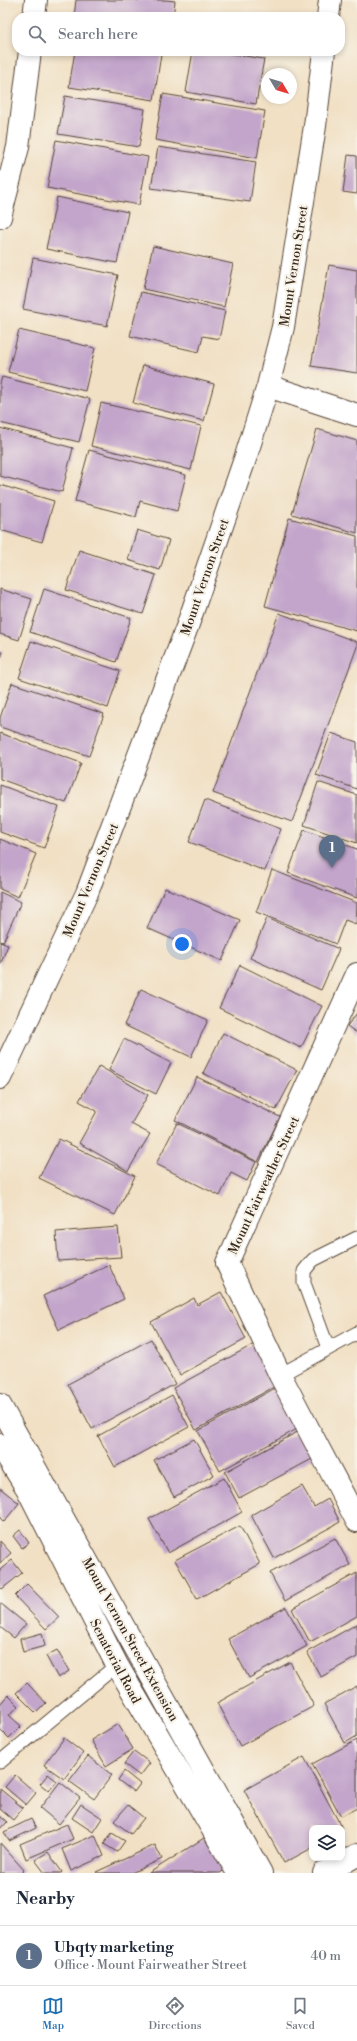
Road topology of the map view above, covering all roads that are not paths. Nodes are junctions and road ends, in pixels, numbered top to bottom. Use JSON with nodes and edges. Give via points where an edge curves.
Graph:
{"nodes":[{"id":1,"x":36,"y":0,"type":"edge"},
{"id":2,"x":330,"y":0,"type":"edge"},
{"id":3,"x":35,"y":12,"type":"edge"},
{"id":4,"x":329,"y":12,"type":"edge"},
{"id":5,"x":29,"y":56,"type":"edge"},
{"id":6,"x":323,"y":56,"type":"edge"},
{"id":7,"x":0,"y":217,"type":"edge"},
{"id":8,"x":268,"y":386,"type":"junction"},
{"id":9,"x":357,"y":414,"type":"edge"},
{"id":10,"x":357,"y":974,"type":"edge"},
{"id":11,"x":0,"y":1078,"type":"edge"},
{"id":12,"x":357,"y":1238,"type":"edge"},
{"id":13,"x":357,"y":1333,"type":"edge"},
{"id":14,"x":328,"y":1348,"type":"junction"},
{"id":15,"x":280,"y":1375,"type":"junction"},
{"id":16,"x":0,"y":1405,"type":"edge"},
{"id":17,"x":0,"y":1445,"type":"edge"},
{"id":18,"x":357,"y":1521,"type":"edge"},
{"id":19,"x":117,"y":1665,"type":"junction"},
{"id":20,"x":0,"y":1762,"type":"edge"},
{"id":21,"x":357,"y":1855,"type":"edge"},
{"id":22,"x":238,"y":1873,"type":"edge"},
{"id":23,"x":261,"y":1873,"type":"edge"},
{"id":24,"x":324,"y":1873,"type":"edge"}],
"edges":[{"from":1,"to":3,"type":"street"},
{"from":2,"to":4,"type":"street"},
{"from":5,"to":7,"type":"street","via":[[18,147]]},
{"from":6,"to":8,"type":"street","name":"Mount Vernon Street","via":[[315,126],[283,327]]},
{"from":8,"to":9,"type":"street"},
{"from":8,"to":11,"type":"street","name":"Mount Vernon Street","via":[[188,627],[87,893]]},
{"from":10,"to":15,"type":"street","name":"Mount Fairweather Street","via":[[227,1264]]},
{"from":12,"to":14,"type":"lane","via":[[312,1260],[304,1271],[304,1283]]},
{"from":13,"to":14,"type":"lane"},
{"from":14,"to":15,"type":"lane"},
{"from":15,"to":18,"type":"street","name":"Mount Fairweather Street"},
{"from":16,"to":23,"type":"street","name":"Mount Vernon Street Extension"},
{"from":17,"to":19,"type":"street","name":"Senatorial Road","via":[[28,1490]]},
{"from":19,"to":20,"type":"lane"},
{"from":19,"to":22,"type":"street","name":"Senatorial Road"},
{"from":21,"to":24,"type":"street"}]}
